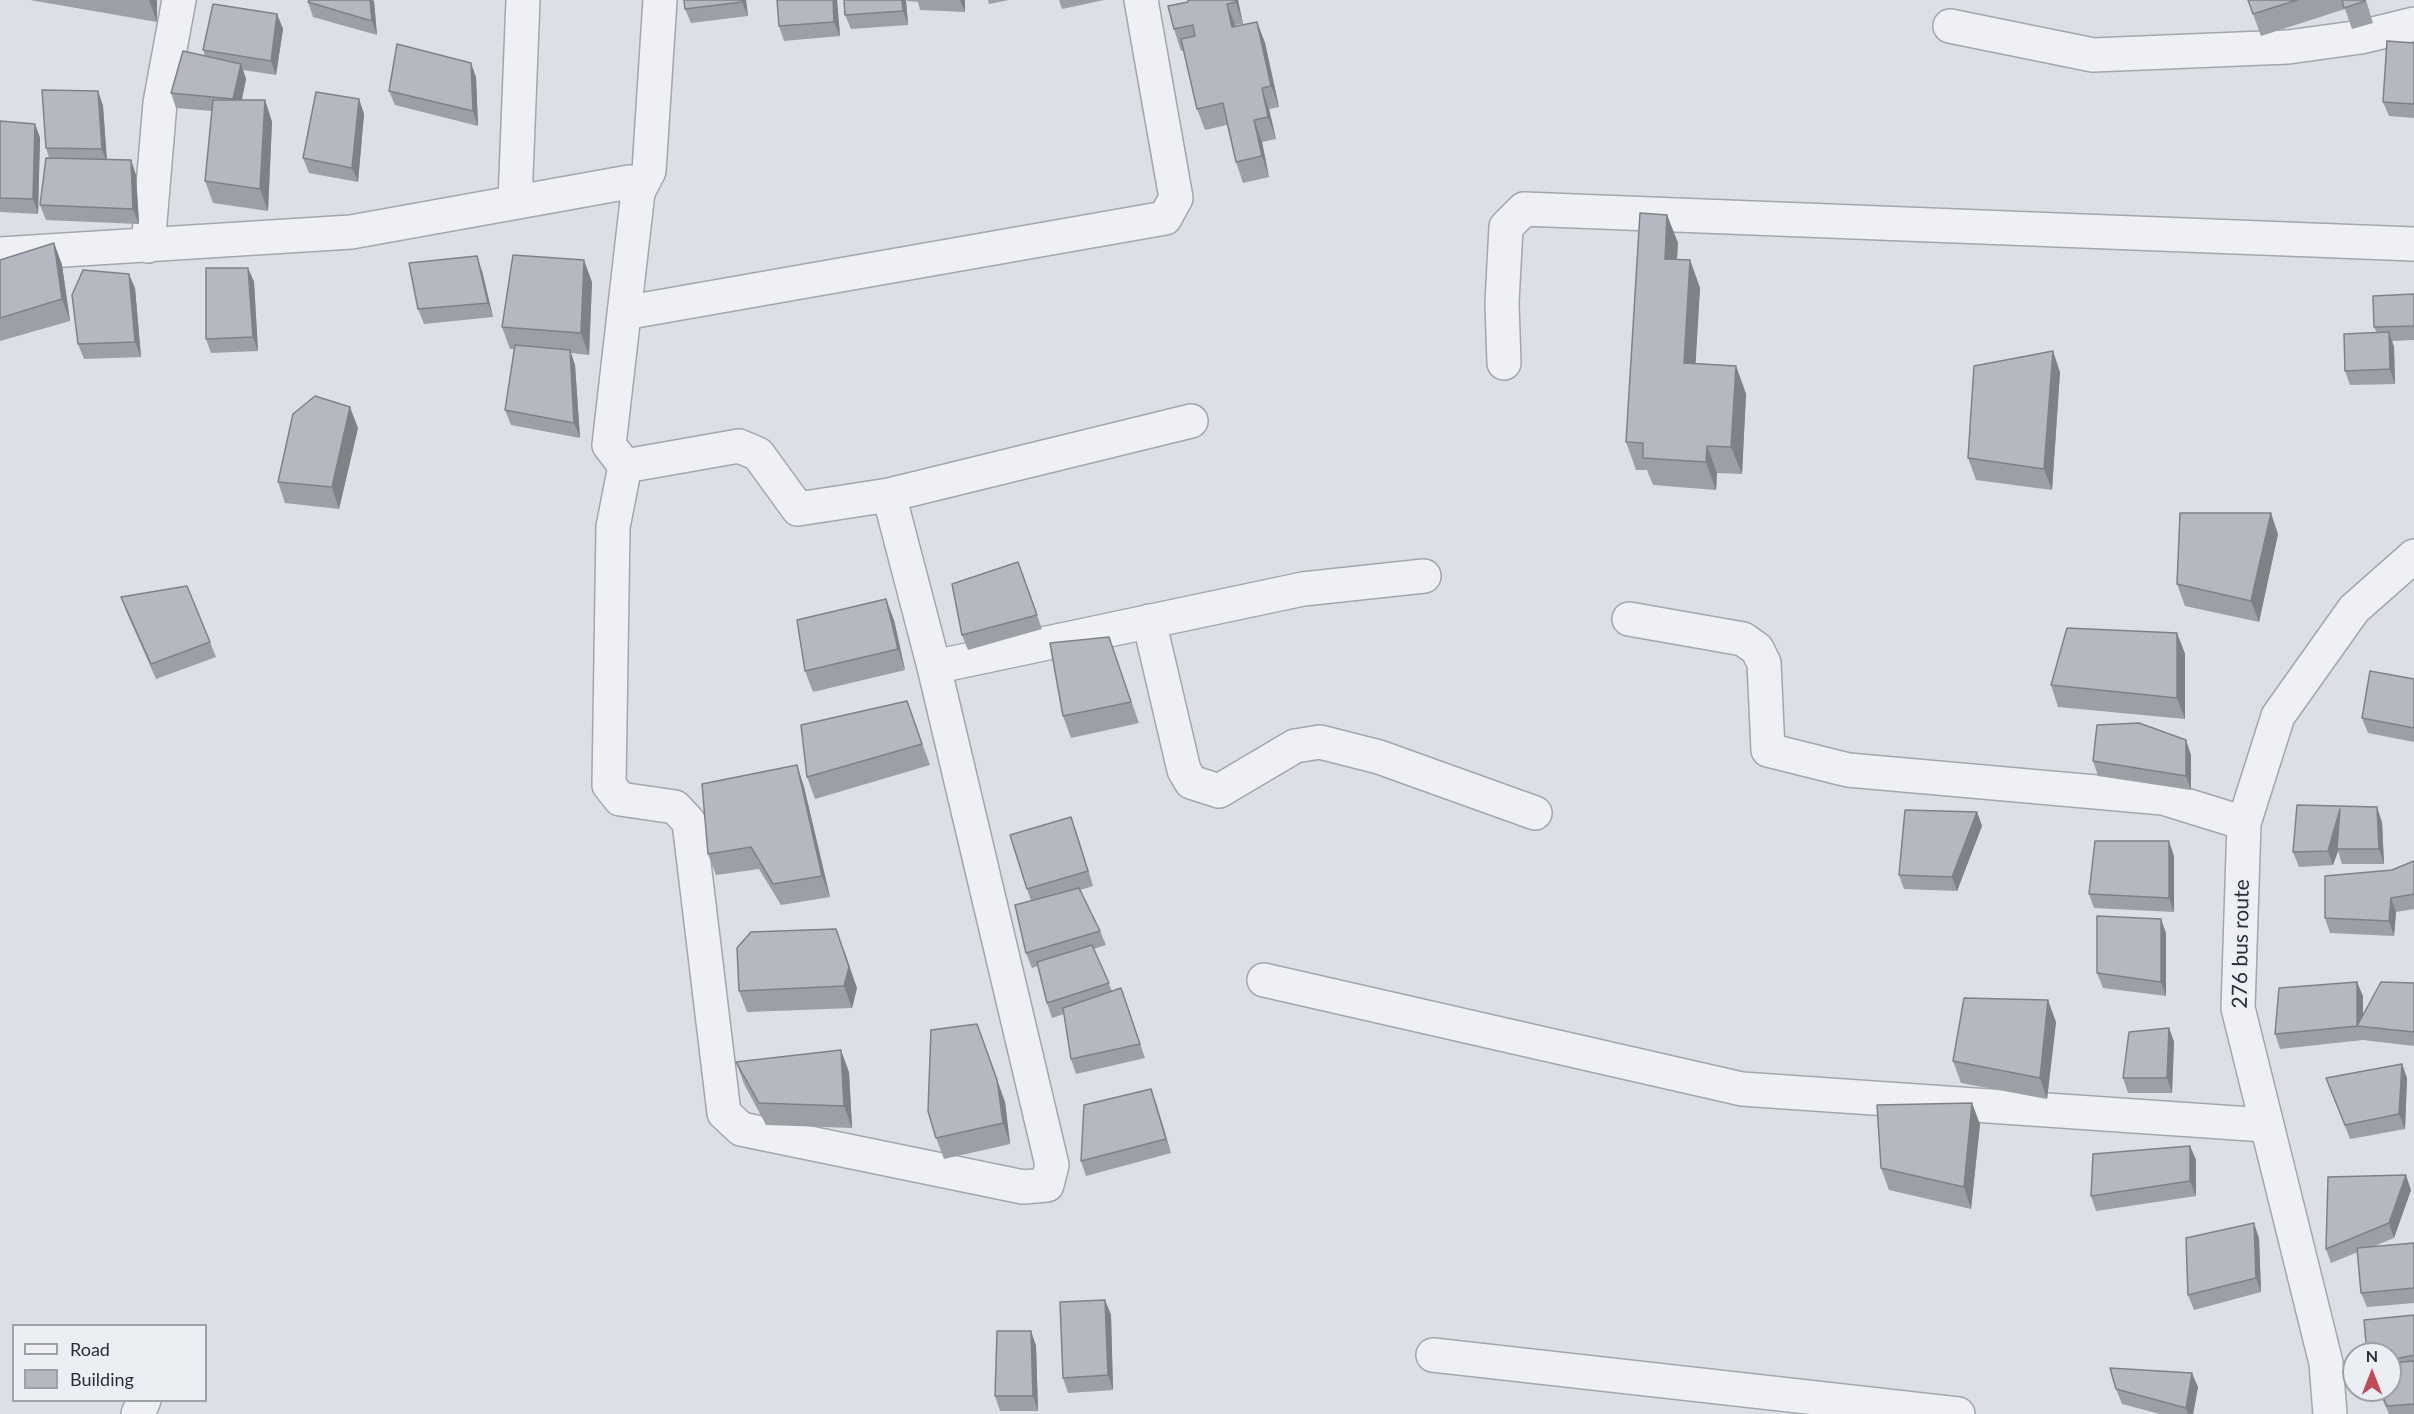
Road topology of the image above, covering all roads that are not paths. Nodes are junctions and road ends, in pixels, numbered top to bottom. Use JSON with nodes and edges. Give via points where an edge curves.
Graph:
{"nodes":[{"id":1,"x":179,"y":0,"type":"edge"},
{"id":2,"x":523,"y":0,"type":"edge"},
{"id":3,"x":660,"y":0,"type":"edge"},
{"id":4,"x":1141,"y":0,"type":"edge"},
{"id":5,"x":2414,"y":24,"type":"edge"},
{"id":6,"x":1950,"y":26,"type":"dead end"},
{"id":7,"x":638,"y":192,"type":"junction"},
{"id":8,"x":515,"y":201,"type":"junction"},
{"id":9,"x":2414,"y":244,"type":"edge"},
{"id":10,"x":148,"y":246,"type":"junction"},
{"id":11,"x":0,"y":254,"type":"edge"},
{"id":12,"x":624,"y":313,"type":"junction"},
{"id":13,"x":1504,"y":363,"type":"dead end"},
{"id":14,"x":1191,"y":421,"type":"dead end"},
{"id":15,"x":625,"y":466,"type":"junction"},
{"id":16,"x":889,"y":495,"type":"junction"},
{"id":17,"x":2414,"y":556,"type":"edge"},
{"id":18,"x":1424,"y":576,"type":"dead end"},
{"id":19,"x":1629,"y":619,"type":"dead end"},
{"id":20,"x":1149,"y":621,"type":"junction"},
{"id":21,"x":934,"y":667,"type":"junction"},
{"id":22,"x":1535,"y":813,"type":"dead end"},
{"id":23,"x":2244,"y":823,"type":"junction"},
{"id":24,"x":1264,"y":980,"type":"dead end"},
{"id":25,"x":2265,"y":1125,"type":"junction"},
{"id":26,"x":1433,"y":1355,"type":"dead end"},
{"id":27,"x":1958,"y":1414,"type":"edge"},
{"id":28,"x":2330,"y":1414,"type":"edge"}],
"edges":[{"from":1,"to":10,"type":"street","via":[[160,103]]},
{"from":2,"to":8,"type":"street"},
{"from":3,"to":7,"type":"street","via":[[649,171]]},
{"from":4,"to":12,"type":"street","via":[[1176,198],[1165,218]]},
{"from":5,"to":6,"type":"street","via":[[2361,37],[2288,46],[2093,55]]},
{"from":7,"to":8,"type":"street","via":[[629,182]]},
{"from":7,"to":12,"type":"street"},
{"from":8,"to":10,"type":"street","via":[[351,232]]},
{"from":9,"to":13,"type":"street","via":[[1524,209],[1506,227]]},
{"from":10,"to":11,"type":"street"},
{"from":12,"to":15,"type":"street","via":[[609,445]]},
{"from":14,"to":16,"type":"street"},
{"from":15,"to":16,"type":"street","via":[[739,446],[758,454],[798,509]]},
{"from":15,"to":21,"type":"street","via":[[613,527],[609,785],[620,799],[675,807],[689,822],[724,1113],[741,1129],[1023,1187],[1047,1185],[1053,1165]]},
{"from":16,"to":21,"type":"street"},
{"from":17,"to":23,"type":"street","name":"276 bus route","via":[[2354,609],[2278,716]]},
{"from":18,"to":20,"type":"street","via":[[1303,588]]},
{"from":19,"to":23,"type":"street","via":[[1743,639],[1757,649],[1764,663],[1768,750],[1848,770],[2163,798]]},
{"from":20,"to":21,"type":"street"},
{"from":20,"to":22,"type":"street","via":[[1184,770],[1191,782],[1220,791],[1295,746],[1320,742],[1379,757]]},
{"from":23,"to":25,"type":"street","name":"276 bus route","via":[[2238,1008]]},
{"from":24,"to":25,"type":"street","via":[[1742,1089]]},
{"from":25,"to":28,"type":"street","name":"276 bus route","via":[[2326,1363]]},
{"from":26,"to":27,"type":"street"}]}
